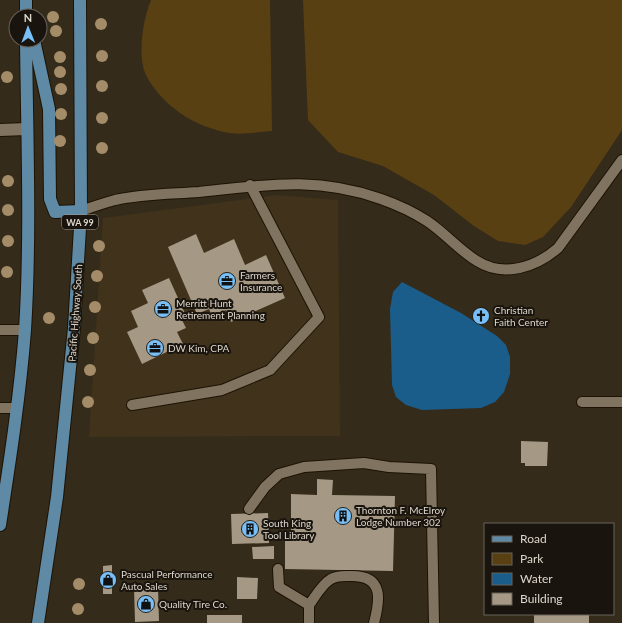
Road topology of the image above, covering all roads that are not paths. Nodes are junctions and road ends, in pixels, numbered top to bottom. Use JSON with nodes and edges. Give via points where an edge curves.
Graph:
{"nodes":[{"id":1,"x":80,"y":0,"type":"edge"},
{"id":2,"x":26,"y":48,"type":"edge"},
{"id":3,"x":36,"y":48,"type":"edge"},
{"id":4,"x":27,"y":129,"type":"junction"},
{"id":5,"x":0,"y":130,"type":"edge"},
{"id":6,"x":622,"y":160,"type":"edge"},
{"id":7,"x":250,"y":185,"type":"junction"},
{"id":8,"x":81,"y":211,"type":"junction"},
{"id":9,"x":0,"y":330,"type":"edge"},
{"id":10,"x":25,"y":330,"type":"junction"},
{"id":11,"x":582,"y":402,"type":"dead end"},
{"id":12,"x":622,"y":402,"type":"edge"},
{"id":13,"x":132,"y":405,"type":"dead end"},
{"id":14,"x":0,"y":408,"type":"edge"},
{"id":15,"x":18,"y":408,"type":"junction"},
{"id":16,"x":249,"y":509,"type":"dead end"},
{"id":17,"x":0,"y":525,"type":"edge"},
{"id":18,"x":278,"y":569,"type":"dead end"},
{"id":19,"x":309,"y":605,"type":"junction"},
{"id":20,"x":38,"y":623,"type":"edge"},
{"id":21,"x":309,"y":623,"type":"edge"},
{"id":22,"x":374,"y":623,"type":"edge"},
{"id":23,"x":434,"y":623,"type":"edge"}],
"edges":[{"from":1,"to":8,"type":"main road","name":"Pacific Highway South","number":"WA 99"},
{"from":2,"to":4,"type":"main road"},
{"from":3,"to":8,"type":"main road","via":[[49,109],[50,199],[55,212]]},
{"from":4,"to":5,"type":"street"},
{"from":4,"to":10,"type":"main road","via":[[29,232]]},
{"from":6,"to":7,"type":"lane","via":[[558,248],[545,260],[512,269],[492,267],[478,261],[428,222],[406,209],[380,199],[321,184]]},
{"from":7,"to":8,"type":"lane","via":[[116,200]]},
{"from":7,"to":13,"type":"lane","via":[[319,316],[270,370],[222,390]]},
{"from":8,"to":20,"type":"main road","name":"Pacific Highway South","number":"WA 99","via":[[67,404],[57,497]]},
{"from":9,"to":10,"type":"lane"},
{"from":10,"to":15,"type":"main road"},
{"from":11,"to":12,"type":"lane"},
{"from":14,"to":15,"type":"lane"},
{"from":15,"to":17,"type":"main road"},
{"from":16,"to":23,"type":"lane","via":[[265,487],[279,474],[304,467],[364,463],[431,469]]},
{"from":18,"to":19,"type":"lane","via":[[279,587]]},
{"from":19,"to":21,"type":"lane"},
{"from":19,"to":22,"type":"lane","via":[[330,579],[338,576],[362,576],[376,586],[380,596]]}]}
